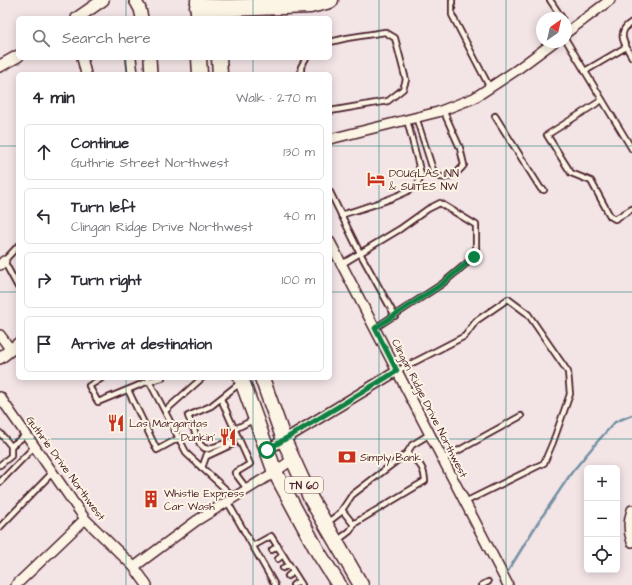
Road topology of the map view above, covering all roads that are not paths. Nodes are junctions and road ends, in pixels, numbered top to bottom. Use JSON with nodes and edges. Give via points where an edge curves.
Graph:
{"nodes":[{"id":1,"x":103,"y":0,"type":"edge"},
{"id":2,"x":135,"y":0,"type":"edge"},
{"id":3,"x":330,"y":0,"type":"edge"},
{"id":4,"x":452,"y":0,"type":"edge"},
{"id":5,"x":550,"y":0,"type":"edge"},
{"id":6,"x":610,"y":0,"type":"edge"},
{"id":7,"x":251,"y":7,"type":"junction"},
{"id":8,"x":198,"y":8,"type":"edge"},
{"id":9,"x":218,"y":8,"type":"edge"},
{"id":10,"x":558,"y":12,"type":"edge"},
{"id":11,"x":80,"y":16,"type":"edge"},
{"id":12,"x":142,"y":16,"type":"edge"},
{"id":13,"x":235,"y":16,"type":"edge"},
{"id":14,"x":632,"y":22,"type":"edge"},
{"id":15,"x":572,"y":26,"type":"edge"},
{"id":16,"x":332,"y":42,"type":"edge"},
{"id":17,"x":626,"y":47,"type":"junction"},
{"id":18,"x":546,"y":48,"type":"edge"},
{"id":19,"x":571,"y":48,"type":"edge"},
{"id":20,"x":16,"y":57,"type":"edge"},
{"id":21,"x":632,"y":57,"type":"edge"},
{"id":22,"x":82,"y":60,"type":"edge"},
{"id":23,"x":131,"y":60,"type":"edge"},
{"id":24,"x":150,"y":60,"type":"edge"},
{"id":25,"x":200,"y":60,"type":"edge"},
{"id":26,"x":220,"y":60,"type":"edge"},
{"id":27,"x":305,"y":60,"type":"edge"},
{"id":28,"x":0,"y":66,"type":"edge"},
{"id":29,"x":585,"y":71,"type":"junction"},
{"id":30,"x":86,"y":72,"type":"edge"},
{"id":31,"x":133,"y":72,"type":"edge"},
{"id":32,"x":151,"y":72,"type":"edge"},
{"id":33,"x":200,"y":72,"type":"edge"},
{"id":34,"x":220,"y":72,"type":"edge"},
{"id":35,"x":301,"y":72,"type":"edge"},
{"id":36,"x":490,"y":88,"type":"junction"},
{"id":37,"x":602,"y":100,"type":"junction"},
{"id":38,"x":442,"y":110,"type":"junction"},
{"id":39,"x":332,"y":112,"type":"edge"},
{"id":40,"x":495,"y":116,"type":"dead end"},
{"id":41,"x":416,"y":118,"type":"junction"},
{"id":42,"x":407,"y":120,"type":"junction"},
{"id":43,"x":332,"y":139,"type":"edge"},
{"id":44,"x":631,"y":146,"type":"edge"},
{"id":45,"x":544,"y":190,"type":"dead end"},
{"id":46,"x":332,"y":196,"type":"edge"},
{"id":47,"x":632,"y":209,"type":"edge"},
{"id":48,"x":341,"y":215,"type":"junction"},
{"id":49,"x":332,"y":246,"type":"edge"},
{"id":50,"x":16,"y":248,"type":"edge"},
{"id":51,"x":360,"y":253,"type":"junction"},
{"id":52,"x":2,"y":263,"type":"edge"},
{"id":53,"x":342,"y":264,"type":"junction"},
{"id":54,"x":16,"y":284,"type":"edge"},
{"id":55,"x":395,"y":316,"type":"junction"},
{"id":56,"x":375,"y":328,"type":"junction"},
{"id":57,"x":0,"y":335,"type":"edge"},
{"id":58,"x":14,"y":347,"type":"edge"},
{"id":59,"x":0,"y":358,"type":"edge"},
{"id":60,"x":397,"y":371,"type":"junction"},
{"id":61,"x":99,"y":380,"type":"edge"},
{"id":62,"x":149,"y":380,"type":"edge"},
{"id":63,"x":200,"y":380,"type":"edge"},
{"id":64,"x":241,"y":380,"type":"edge"},
{"id":65,"x":242,"y":380,"type":"edge"},
{"id":66,"x":263,"y":380,"type":"edge"},
{"id":67,"x":128,"y":390,"type":"junction"},
{"id":68,"x":0,"y":397,"type":"edge"},
{"id":69,"x":221,"y":399,"type":"junction"},
{"id":70,"x":165,"y":411,"type":"junction"},
{"id":71,"x":521,"y":416,"type":"dead end"},
{"id":72,"x":256,"y":419,"type":"junction"},
{"id":73,"x":235,"y":429,"type":"junction"},
{"id":74,"x":0,"y":433,"type":"edge"},
{"id":75,"x":430,"y":434,"type":"junction"},
{"id":76,"x":26,"y":435,"type":"junction"},
{"id":77,"x":179,"y":438,"type":"junction"},
{"id":78,"x":284,"y":440,"type":"junction"},
{"id":79,"x":240,"y":441,"type":"junction"},
{"id":80,"x":234,"y":444,"type":"junction"},
{"id":81,"x":11,"y":446,"type":"junction"},
{"id":82,"x":34,"y":447,"type":"junction"},
{"id":83,"x":208,"y":449,"type":"junction"},
{"id":84,"x":267,"y":450,"type":"junction"},
{"id":85,"x":407,"y":453,"type":"junction"},
{"id":86,"x":207,"y":456,"type":"junction"},
{"id":87,"x":443,"y":458,"type":"junction"},
{"id":88,"x":293,"y":459,"type":"junction"},
{"id":89,"x":0,"y":465,"type":"edge"},
{"id":90,"x":202,"y":468,"type":"junction"},
{"id":91,"x":276,"y":472,"type":"junction"},
{"id":92,"x":52,"y":473,"type":"junction"},
{"id":93,"x":0,"y":482,"type":"edge"},
{"id":94,"x":247,"y":489,"type":"junction"},
{"id":95,"x":231,"y":499,"type":"junction"},
{"id":96,"x":465,"y":502,"type":"junction"},
{"id":97,"x":342,"y":510,"type":"junction"},
{"id":98,"x":632,"y":510,"type":"edge"},
{"id":99,"x":86,"y":519,"type":"junction"},
{"id":100,"x":325,"y":524,"type":"junction"},
{"id":101,"x":354,"y":526,"type":"junction"},
{"id":102,"x":0,"y":527,"type":"edge"},
{"id":103,"x":336,"y":542,"type":"junction"},
{"id":104,"x":632,"y":542,"type":"edge"},
{"id":105,"x":253,"y":546,"type":"junction"},
{"id":106,"x":278,"y":546,"type":"junction"},
{"id":107,"x":272,"y":550,"type":"dead end"},
{"id":108,"x":283,"y":555,"type":"junction"},
{"id":109,"x":278,"y":559,"type":"dead end"},
{"id":110,"x":289,"y":565,"type":"junction"},
{"id":111,"x":134,"y":567,"type":"junction"},
{"id":112,"x":283,"y":568,"type":"dead end"},
{"id":113,"x":293,"y":572,"type":"junction"},
{"id":114,"x":288,"y":576,"type":"dead end"},
{"id":115,"x":488,"y":582,"type":"dead end"},
{"id":116,"x":300,"y":583,"type":"edge"},
{"id":117,"x":276,"y":584,"type":"edge"},
{"id":118,"x":16,"y":585,"type":"edge"},
{"id":119,"x":147,"y":585,"type":"edge"},
{"id":120,"x":293,"y":585,"type":"edge"},
{"id":121,"x":339,"y":585,"type":"edge"},
{"id":122,"x":361,"y":585,"type":"edge"},
{"id":123,"x":482,"y":585,"type":"edge"},
{"id":124,"x":508,"y":585,"type":"edge"}],
"edges":[{"from":1,"to":11,"type":"street"},
{"from":2,"to":12,"type":"street"},
{"from":3,"to":7,"type":"highway","via":[[310,5]]},
{"from":4,"to":36,"type":"lane","via":[[452,15]]},
{"from":5,"to":10,"type":"lane"},
{"from":6,"to":15,"type":"street"},
{"from":7,"to":9,"type":"highway"},
{"from":7,"to":13,"type":"highway"},
{"from":8,"to":9,"type":"highway"},
{"from":14,"to":17,"type":"lane","via":[[623,32],[623,43]]},
{"from":16,"to":39,"type":"lane","via":[[385,32],[395,38],[406,80],[403,89],[388,101]]},
{"from":17,"to":21,"type":"lane"},
{"from":17,"to":29,"type":"lane"},
{"from":18,"to":36,"type":"street"},
{"from":19,"to":29,"type":"lane"},
{"from":20,"to":28,"type":"street"},
{"from":22,"to":30,"type":"street"},
{"from":23,"to":31,"type":"street"},
{"from":24,"to":32,"type":"street"},
{"from":25,"to":33,"type":"highway"},
{"from":26,"to":34,"type":"highway"},
{"from":27,"to":35,"type":"lane"},
{"from":29,"to":37,"type":"lane"},
{"from":36,"to":38,"type":"street","via":[[474,98]]},
{"from":37,"to":44,"type":"lane"},
{"from":37,"to":47,"type":"lane","via":[[547,135],[571,173],[591,182],[610,216],[615,219]]},
{"from":38,"to":41,"type":"street"},
{"from":38,"to":41,"type":"lane","via":[[460,148],[464,165],[459,172],[446,177],[438,176],[433,170]]},
{"from":40,"to":45,"type":"lane"},
{"from":41,"to":42,"type":"street"},
{"from":42,"to":43,"type":"street"},
{"from":42,"to":48,"type":"lane","via":[[421,174],[418,183],[378,203]]},
{"from":46,"to":48,"type":"lane"},
{"from":48,"to":51,"type":"lane"},
{"from":49,"to":53,"type":"street","name":"Clingan Ridge Drive Northwest"},
{"from":50,"to":52,"type":"lane"},
{"from":51,"to":53,"type":"lane"},
{"from":51,"to":55,"type":"lane"},
{"from":51,"to":55,"type":"lane","via":[[440,203],[476,226],[474,257],[442,284]]},
{"from":52,"to":54,"type":"lane"},
{"from":53,"to":56,"type":"street","name":"Clingan Ridge Drive Northwest"},
{"from":55,"to":56,"type":"lane"},
{"from":56,"to":60,"type":"street","name":"Clingan Ridge Drive Northwest"},
{"from":57,"to":58,"type":"street"},
{"from":58,"to":59,"type":"street"},
{"from":60,"to":75,"type":"street","name":"Clingan Ridge Drive Northwest"},
{"from":60,"to":78,"type":"street"},
{"from":60,"to":96,"type":"lane","via":[[465,336],[476,321],[508,299],[528,314],[568,372],[570,394],[544,463]]},
{"from":61,"to":67,"type":"lane","via":[[89,386],[98,402]]},
{"from":62,"to":67,"type":"lane"},
{"from":62,"to":70,"type":"lane"},
{"from":63,"to":70,"type":"lane"},
{"from":64,"to":69,"type":"lane"},
{"from":65,"to":72,"type":"highway","number":"TN 60"},
{"from":66,"to":78,"type":"highway","number":"TN 60"},
{"from":67,"to":77,"type":"lane","via":[[157,450]]},
{"from":68,"to":76,"type":"street","name":"Guthrie Drive Northwest"},
{"from":69,"to":73,"type":"lane"},
{"from":69,"to":83,"type":"lane","via":[[188,416],[200,444]]},
{"from":70,"to":77,"type":"lane"},
{"from":71,"to":87,"type":"lane"},
{"from":72,"to":73,"type":"lane"},
{"from":72,"to":84,"type":"highway","number":"TN 60"},
{"from":73,"to":79,"type":"lane"},
{"from":74,"to":81,"type":"lane"},
{"from":75,"to":85,"type":"lane","via":[[412,445]]},
{"from":75,"to":87,"type":"street","name":"Clingan Ridge Drive Northwest"},
{"from":76,"to":81,"type":"lane"},
{"from":76,"to":82,"type":"street","name":"Guthrie Drive Northwest"},
{"from":77,"to":90,"type":"lane","via":[[187,454]]},
{"from":78,"to":84,"type":"street"},
{"from":78,"to":88,"type":"highway","number":"TN 60"},
{"from":79,"to":80,"type":"lane"},
{"from":79,"to":94,"type":"lane","via":[[250,464],[235,473]]},
{"from":80,"to":83,"type":"lane","via":[[228,442]]},
{"from":80,"to":86,"type":"lane"},
{"from":81,"to":89,"type":"lane","via":[[11,456]]},
{"from":82,"to":92,"type":"street","name":"Guthrie Drive Northwest"},
{"from":82,"to":93,"type":"lane"},
{"from":83,"to":86,"type":"lane"},
{"from":84,"to":91,"type":"highway","number":"TN 60"},
{"from":85,"to":97,"type":"lane","via":[[352,495]]},
{"from":85,"to":101,"type":"lane","via":[[424,471],[425,481]]},
{"from":86,"to":90,"type":"lane"},
{"from":87,"to":96,"type":"street","name":"Clingan Ridge Drive Northwest"},
{"from":88,"to":91,"type":"street"},
{"from":88,"to":100,"type":"highway","number":"TN 60"},
{"from":90,"to":95,"type":"lane"},
{"from":91,"to":94,"type":"street"},
{"from":91,"to":121,"type":"highway","number":"TN 60","via":[[318,552]]},
{"from":92,"to":99,"type":"street","name":"Guthrie Drive Northwest"},
{"from":92,"to":102,"type":"lane"},
{"from":94,"to":95,"type":"street"},
{"from":95,"to":105,"type":"lane"},
{"from":95,"to":111,"type":"street","via":[[196,521]]},
{"from":96,"to":124,"type":"street","name":"Clingan Ridge Drive Northwest"},
{"from":97,"to":100,"type":"lane"},
{"from":97,"to":101,"type":"lane"},
{"from":98,"to":104,"type":"street","via":[[628,533]]},
{"from":99,"to":111,"type":"street","name":"Guthrie Drive Northwest"},
{"from":99,"to":118,"type":"street"},
{"from":100,"to":103,"type":"highway","number":"TN 60"},
{"from":101,"to":103,"type":"lane"},
{"from":103,"to":122,"type":"highway","number":"TN 60"},
{"from":105,"to":106,"type":"lane","via":[[271,536]]},
{"from":105,"to":117,"type":"lane","via":[[262,557]]},
{"from":106,"to":107,"type":"lane"},
{"from":106,"to":108,"type":"lane"},
{"from":108,"to":109,"type":"lane"},
{"from":108,"to":110,"type":"lane"},
{"from":110,"to":112,"type":"lane"},
{"from":110,"to":113,"type":"lane"},
{"from":111,"to":119,"type":"street","name":"Guthrie Drive Northwest"},
{"from":113,"to":114,"type":"lane"},
{"from":113,"to":116,"type":"lane"},
{"from":115,"to":123,"type":"lane"},
{"from":116,"to":120,"type":"lane"}]}
